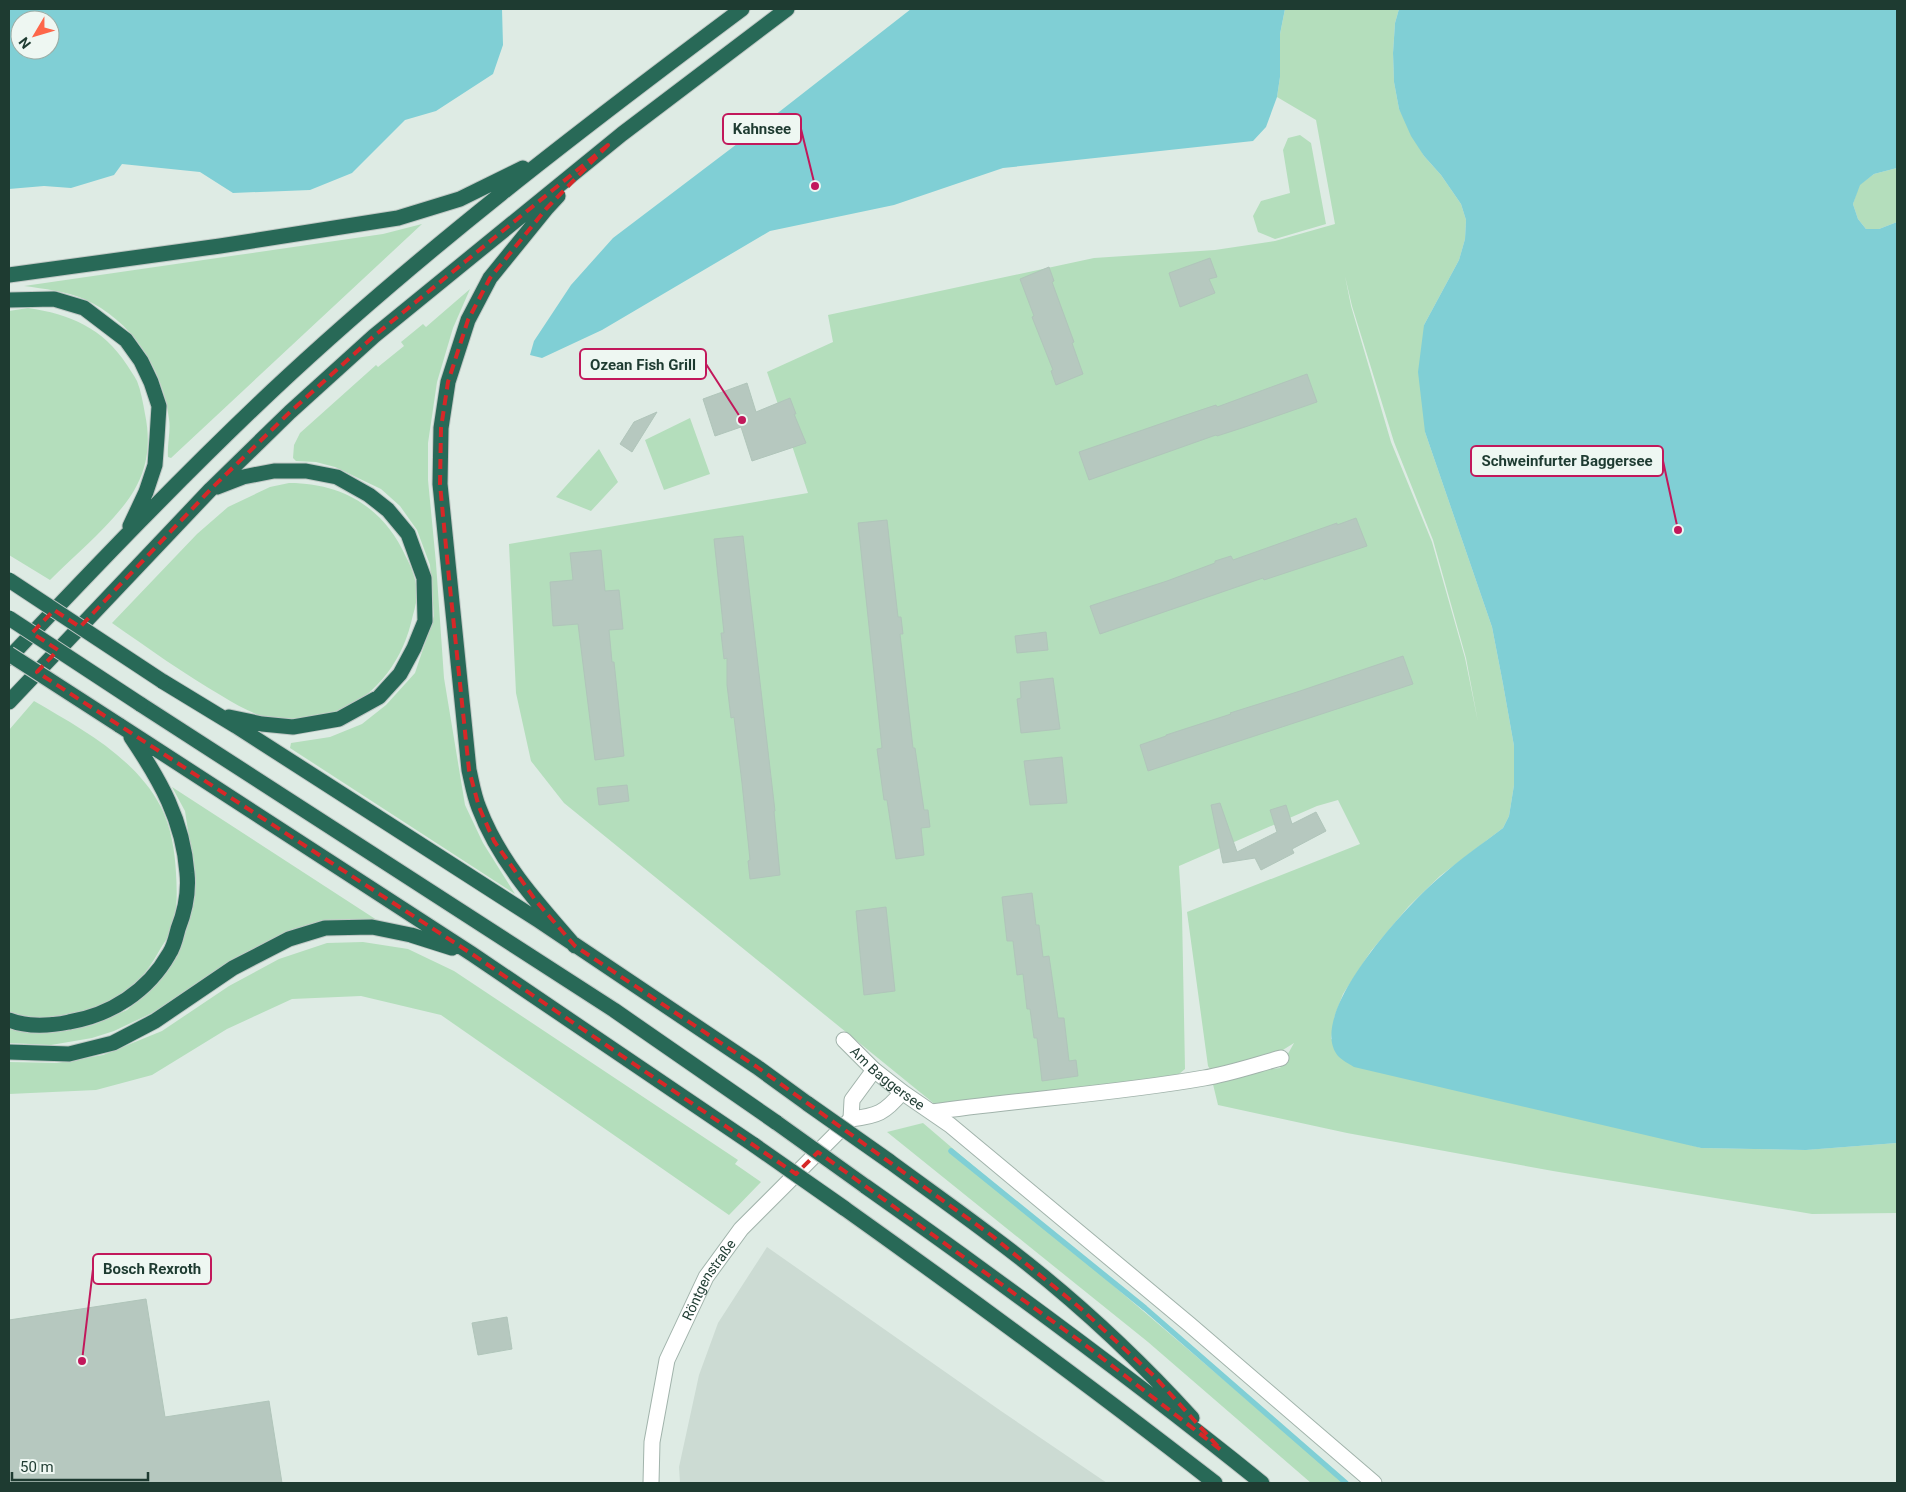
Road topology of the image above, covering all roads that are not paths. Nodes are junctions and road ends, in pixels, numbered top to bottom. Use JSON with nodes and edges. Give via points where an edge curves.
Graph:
{"nodes":[{"id":1,"x":742,"y":9,"type":"edge"},
{"id":2,"x":787,"y":9,"type":"edge"},
{"id":3,"x":608,"y":145,"type":"junction"},
{"id":4,"x":547,"y":156,"type":"junction"},
{"id":5,"x":9,"y":275,"type":"edge"},
{"id":6,"x":9,"y":300,"type":"edge"},
{"id":7,"x":211,"y":489,"type":"junction"},
{"id":8,"x":127,"y":533,"type":"junction"},
{"id":9,"x":9,"y":580,"type":"edge"},
{"id":10,"x":9,"y":618,"type":"edge"},
{"id":11,"x":9,"y":654,"type":"edge"},
{"id":12,"x":9,"y":658,"type":"edge"},
{"id":13,"x":9,"y":702,"type":"edge"},
{"id":14,"x":214,"y":714,"type":"junction"},
{"id":15,"x":123,"y":728,"type":"junction"},
{"id":16,"x":575,"y":946,"type":"junction"},
{"id":17,"x":472,"y":954,"type":"junction"},
{"id":18,"x":9,"y":1020,"type":"edge"},
{"id":19,"x":844,"y":1040,"type":"dead end"},
{"id":20,"x":9,"y":1052,"type":"edge"},
{"id":21,"x":1281,"y":1058,"type":"dead end"},
{"id":22,"x":874,"y":1070,"type":"junction"},
{"id":23,"x":902,"y":1092,"type":"junction"},
{"id":24,"x":932,"y":1112,"type":"junction"},
{"id":25,"x":851,"y":1119,"type":"junction"},
{"id":26,"x":1221,"y":1450,"type":"junction"},
{"id":27,"x":651,"y":1483,"type":"edge"},
{"id":28,"x":1215,"y":1483,"type":"edge"},
{"id":29,"x":1262,"y":1483,"type":"edge"},
{"id":30,"x":1374,"y":1483,"type":"edge"}],
"edges":[{"from":1,"to":4,"type":"highway"},
{"from":2,"to":3,"type":"highway"},
{"from":3,"to":7,"type":"highway","via":[[374,336]]},
{"from":3,"to":16,"type":"highway","via":[[546,209],[490,278],[468,320],[448,382],[441,428],[440,484],[448,578],[469,770],[476,798],[494,841],[514,873]]},
{"from":4,"to":5,"type":"highway","via":[[460,199],[398,218]]},
{"from":4,"to":8,"type":"highway","via":[[444,240],[272,391]]},
{"from":6,"to":8,"type":"highway","via":[[54,299],[84,308],[126,340],[141,361],[159,406],[155,465]]},
{"from":7,"to":13,"type":"highway"},
{"from":7,"to":14,"type":"highway","via":[[243,477],[274,471],[306,472],[337,477],[370,495],[408,534],[424,578],[425,621],[400,674],[379,697],[340,719],[293,727]]},
{"from":8,"to":12,"type":"highway"},
{"from":9,"to":14,"type":"highway","bridge":true},
{"from":10,"to":26,"type":"highway","bridge":true,"via":[[614,1010],[1080,1341]]},
{"from":11,"to":15,"type":"highway","bridge":true},
{"from":14,"to":16,"type":"highway"},
{"from":15,"to":17,"type":"highway"},
{"from":15,"to":18,"type":"highway","via":[[156,774],[174,811],[183,842],[188,874],[185,909],[170,953],[150,980],[132,996],[113,1009],[89,1019],[49,1026]]},
{"from":16,"to":26,"type":"highway","bridge":true,"via":[[733,1050],[992,1235],[1079,1307],[1155,1377]]},
{"from":17,"to":20,"type":"highway","via":[[372,927],[325,928],[289,940],[233,968],[155,1021],[114,1043],[69,1054]]},
{"from":17,"to":28,"type":"highway","bridge":true,"via":[[754,1145],[972,1299]]},
{"from":19,"to":22,"type":"street","name":"Am Baggersee"},
{"from":21,"to":24,"type":"street","via":[[1205,1078]]},
{"from":22,"to":23,"type":"street","name":"Am Baggersee"},
{"from":22,"to":25,"type":"street","via":[[852,1100]]},
{"from":23,"to":24,"type":"street","name":"Am Baggersee"},
{"from":23,"to":25,"type":"street","via":[[891,1106],[873,1116]]},
{"from":24,"to":30,"type":"street","name":"Am Baggersee","via":[[1189,1324]]},
{"from":25,"to":27,"type":"street","name":"Röntgenstraße","via":[[741,1229],[706,1277],[667,1360],[652,1442]]},
{"from":26,"to":29,"type":"highway"}]}
